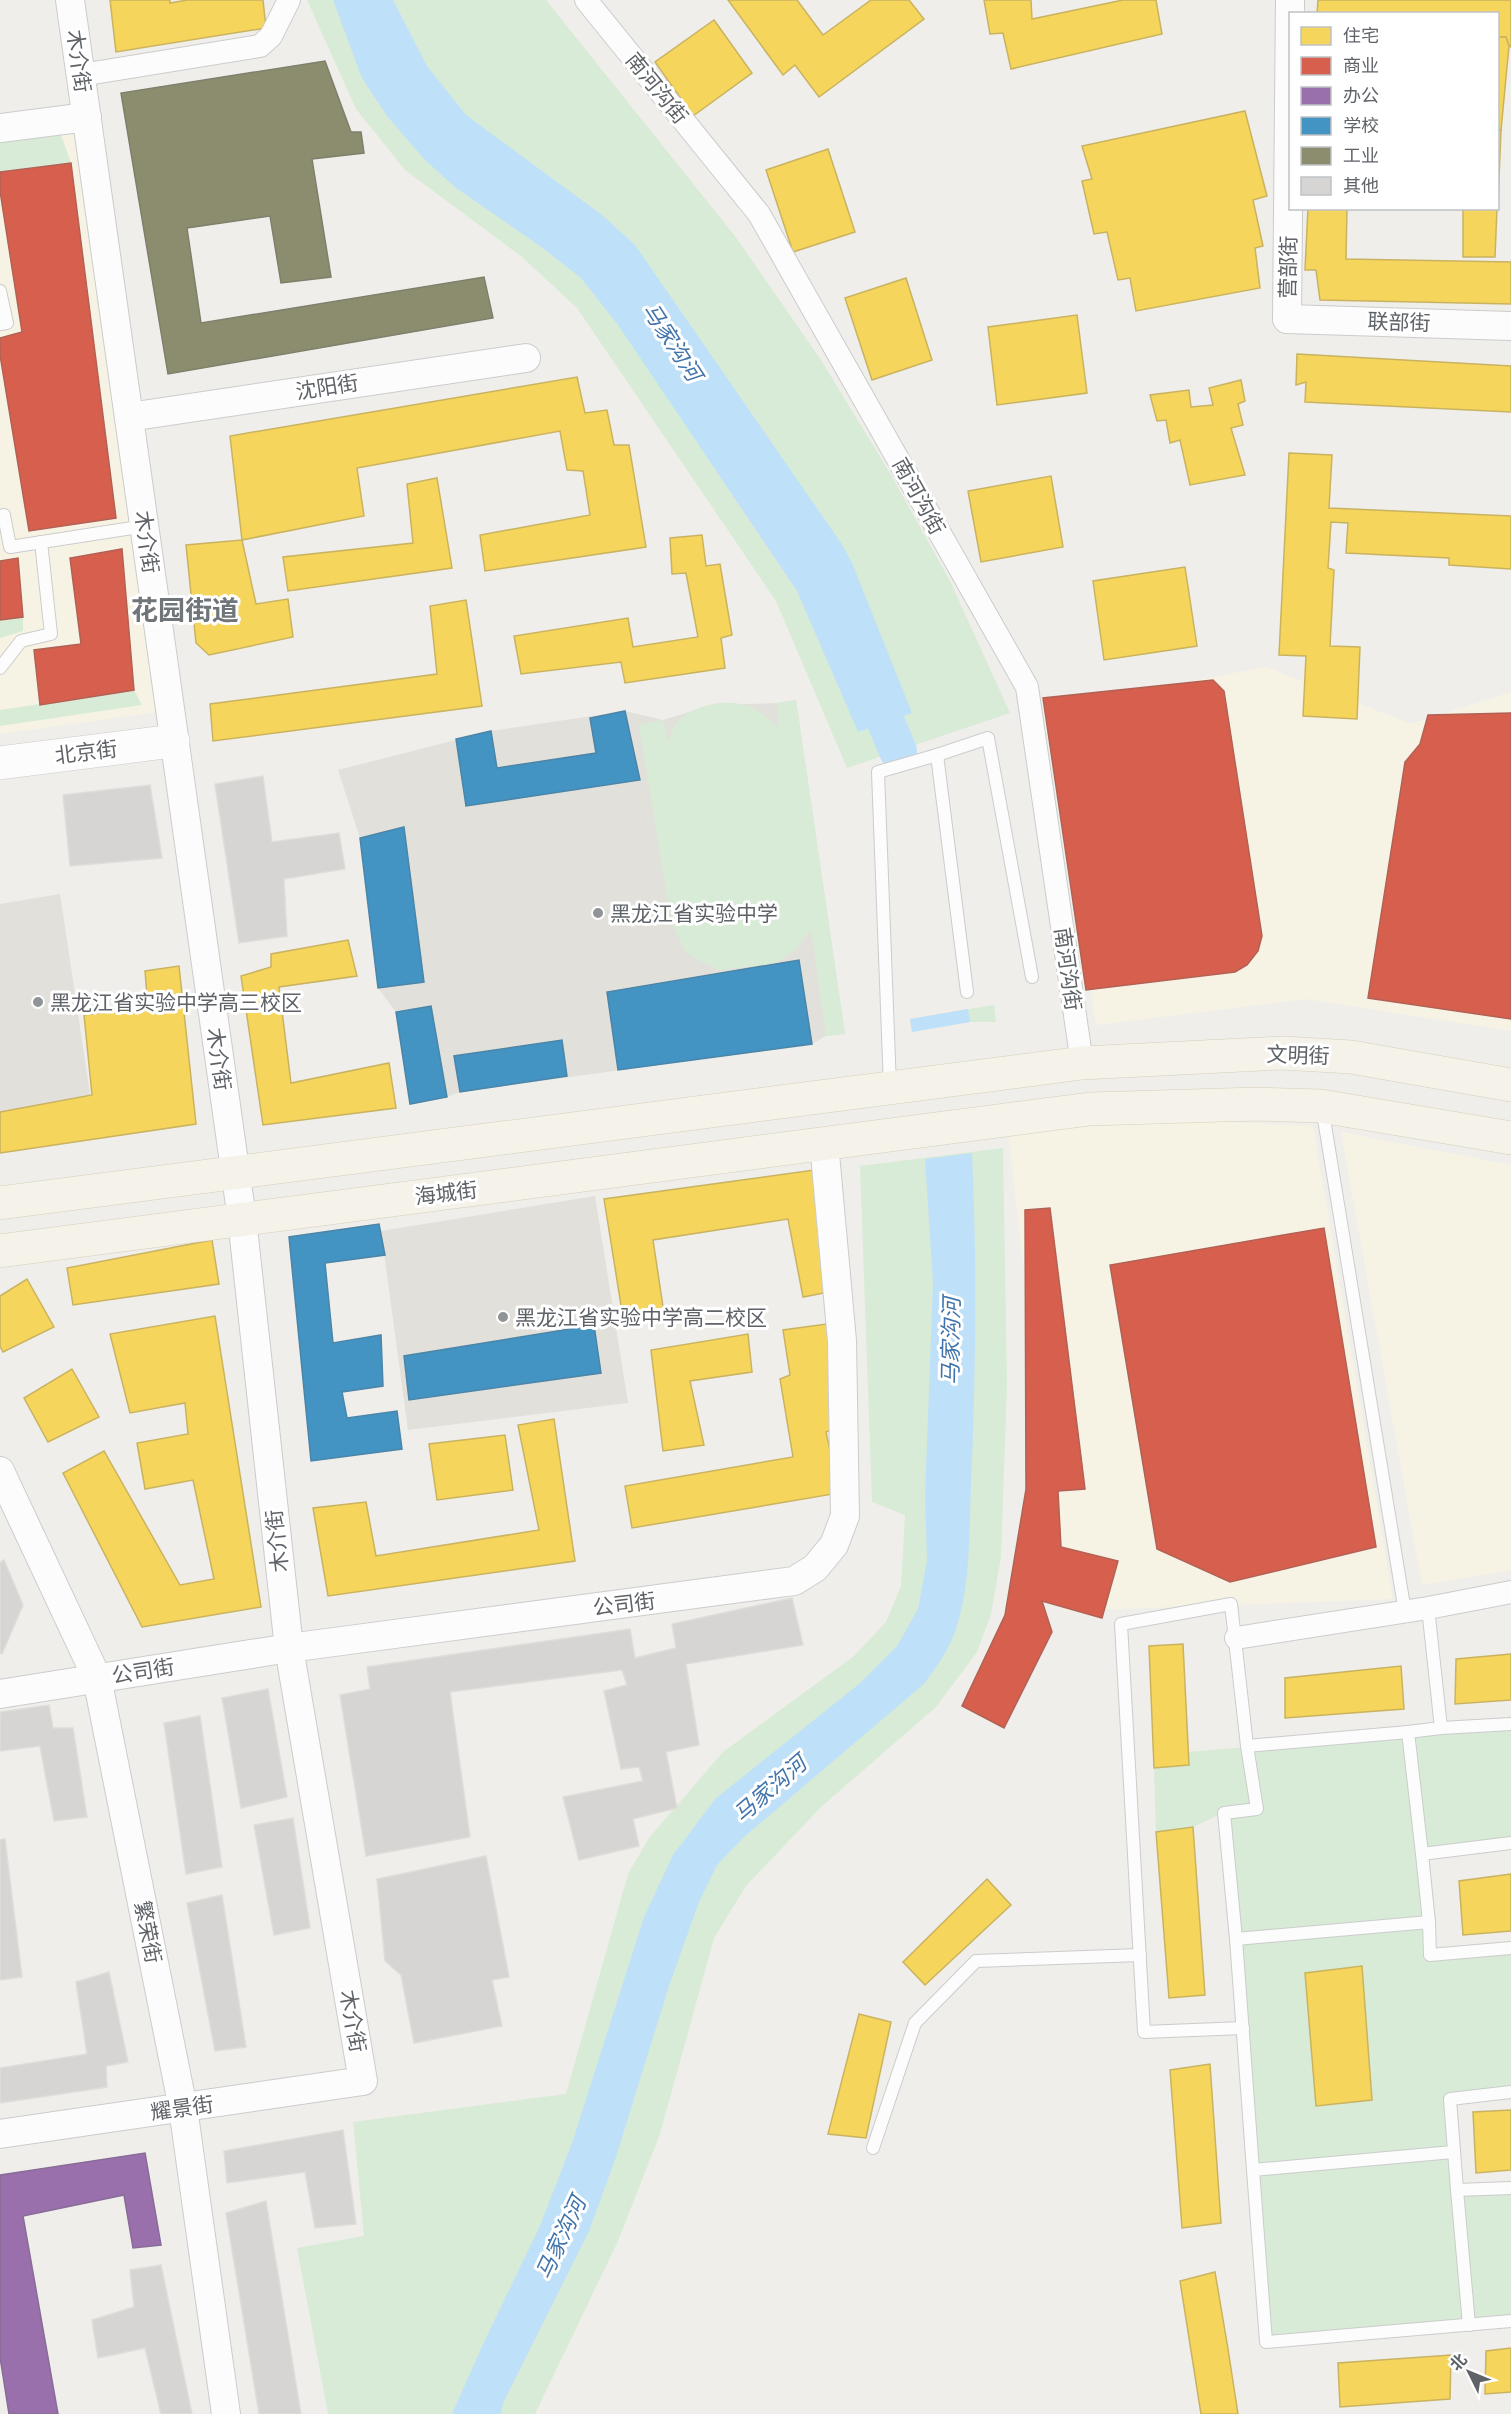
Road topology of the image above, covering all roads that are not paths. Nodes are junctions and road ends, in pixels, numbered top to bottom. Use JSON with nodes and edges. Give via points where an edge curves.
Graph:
{"nodes":[{"id":1,"x":70,"y":0,"type":"edge"},
{"id":2,"x":289,"y":0,"type":"edge"},
{"id":3,"x":586,"y":0,"type":"edge"},
{"id":4,"x":81,"y":75,"type":"junction"},
{"id":5,"x":1289,"y":106,"type":"edge"},
{"id":6,"x":87,"y":117,"type":"junction"},
{"id":7,"x":0,"y":128,"type":"edge"},
{"id":8,"x":0,"y":291,"type":"edge"},
{"id":9,"x":1287,"y":319,"type":"joint"},
{"id":10,"x":0,"y":324,"type":"edge"},
{"id":11,"x":1511,"y":326,"type":"edge"},
{"id":12,"x":526,"y":358,"type":"dead end"},
{"id":13,"x":129,"y":417,"type":"junction"},
{"id":14,"x":0,"y":516,"type":"edge"},
{"id":15,"x":145,"y":526,"type":"junction"},
{"id":16,"x":41,"y":542,"type":"junction"},
{"id":17,"x":0,"y":668,"type":"edge"},
{"id":18,"x":173,"y":741,"type":"junction"},
{"id":19,"x":937,"y":755,"type":"junction"},
{"id":20,"x":0,"y":763,"type":"edge"},
{"id":21,"x":1032,"y":977,"type":"dead end"},
{"id":22,"x":967,"y":992,"type":"dead end"},
{"id":23,"x":1082,"y":1063,"type":"junction"},
{"id":24,"x":1511,"y":1085,"type":"edge"},
{"id":25,"x":890,"y":1088,"type":"junction"},
{"id":26,"x":1321,"y":1106,"type":"junction"},
{"id":27,"x":1511,"y":1138,"type":"edge"},
{"id":28,"x":824,"y":1143,"type":"junction"},
{"id":29,"x":236,"y":1173,"type":"junction"},
{"id":30,"x":0,"y":1203,"type":"edge"},
{"id":31,"x":242,"y":1219,"type":"junction"},
{"id":32,"x":0,"y":1251,"type":"edge"},
{"id":33,"x":0,"y":1471,"type":"edge"},
{"id":34,"x":1511,"y":1592,"type":"edge"},
{"id":35,"x":1428,"y":1608,"type":"junction"},
{"id":36,"x":1405,"y":1612,"type":"junction"},
{"id":37,"x":1236,"y":1638,"type":"junction"},
{"id":38,"x":289,"y":1648,"type":"junction"},
{"id":39,"x":97,"y":1678,"type":"junction"},
{"id":40,"x":0,"y":1694,"type":"edge"},
{"id":41,"x":1511,"y":1724,"type":"edge"},
{"id":42,"x":1441,"y":1728,"type":"junction"},
{"id":43,"x":1408,"y":1732,"type":"junction"},
{"id":44,"x":1246,"y":1746,"type":"junction"},
{"id":45,"x":1511,"y":1844,"type":"edge"},
{"id":46,"x":1422,"y":1854,"type":"junction"},
{"id":47,"x":1429,"y":1922,"type":"junction"},
{"id":48,"x":1236,"y":1939,"type":"junction"},
{"id":49,"x":1511,"y":1948,"type":"edge"},
{"id":50,"x":1140,"y":1955,"type":"junction"},
{"id":51,"x":1243,"y":2028,"type":"junction"},
{"id":52,"x":363,"y":2081,"type":"joint"},
{"id":53,"x":1511,"y":2092,"type":"edge"},
{"id":54,"x":183,"y":2108,"type":"junction"},
{"id":55,"x":0,"y":2134,"type":"edge"},
{"id":56,"x":873,"y":2148,"type":"dead end"},
{"id":57,"x":1454,"y":2152,"type":"junction"},
{"id":58,"x":1253,"y":2170,"type":"junction"},
{"id":59,"x":1511,"y":2188,"type":"edge"},
{"id":60,"x":1457,"y":2190,"type":"junction"},
{"id":61,"x":1511,"y":2321,"type":"edge"},
{"id":62,"x":1469,"y":2325,"type":"junction"},
{"id":63,"x":226,"y":2414,"type":"edge"}],
"edges":[{"from":1,"to":4,"type":"street","name":"木介街"},
{"from":2,"to":4,"type":"street","via":[[271,36],[260,46]]},
{"from":3,"to":23,"type":"street","name":"南河沟街","via":[[759,214],[1027,687]]},
{"from":4,"to":6,"type":"street","name":"木介街"},
{"from":5,"to":9,"type":"street","name":"营部街"},
{"from":6,"to":7,"type":"street"},
{"from":6,"to":13,"type":"street","name":"木介街"},
{"from":8,"to":10,"type":"lane","via":[[7,323]]},
{"from":9,"to":11,"type":"street","name":"联部街"},
{"from":12,"to":13,"type":"street","name":"沈阳街"},
{"from":13,"to":15,"type":"street","name":"木介街"},
{"from":14,"to":16,"type":"lane","via":[[4,515],[10,547]]},
{"from":15,"to":16,"type":"lane"},
{"from":15,"to":18,"type":"street","name":"木介街"},
{"from":16,"to":17,"type":"lane","via":[[51,634],[21,641]]},
{"from":18,"to":20,"type":"main road","name":"北京街"},
{"from":18,"to":29,"type":"street","name":"木介街"},
{"from":19,"to":21,"type":"lane","via":[[988,738]]},
{"from":19,"to":22,"type":"lane"},
{"from":19,"to":25,"type":"lane","via":[[878,771]]},
{"from":23,"to":24,"type":"main road","name":"文明街","via":[[1282,1053],[1351,1057]]},
{"from":23,"to":25,"type":"main road","name":"文明街"},
{"from":25,"to":29,"type":"main road"},
{"from":26,"to":27,"type":"main road"},
{"from":26,"to":28,"type":"main road","name":"海城街","via":[[1090,1109]]},
{"from":26,"to":36,"type":"lane"},
{"from":28,"to":31,"type":"main road","name":"海城街"},
{"from":28,"to":38,"type":"street","name":"公司街","via":[[842,1341],[845,1516],[834,1545],[815,1568],[794,1581]]},
{"from":29,"to":30,"type":"main road"},
{"from":29,"to":31,"type":"street","name":"木介街"},
{"from":31,"to":32,"type":"main road","name":"海城街"},
{"from":31,"to":38,"type":"street","name":"木介街"},
{"from":33,"to":39,"type":"street","name":"繁荣街"},
{"from":34,"to":35,"type":"street"},
{"from":35,"to":36,"type":"street"},
{"from":35,"to":42,"type":"lane"},
{"from":36,"to":37,"type":"street"},
{"from":37,"to":44,"type":"lane"},
{"from":37,"to":50,"type":"lane","via":[[1231,1604],[1121,1624]]},
{"from":38,"to":39,"type":"street","name":"公司街"},
{"from":38,"to":52,"type":"street","name":"木介街"},
{"from":39,"to":40,"type":"street","name":"公司街"},
{"from":39,"to":54,"type":"street","name":"繁荣街"},
{"from":41,"to":42,"type":"lane"},
{"from":42,"to":43,"type":"lane"},
{"from":43,"to":44,"type":"lane"},
{"from":43,"to":46,"type":"lane"},
{"from":44,"to":48,"type":"lane","via":[[1257,1809],[1224,1813]]},
{"from":45,"to":46,"type":"lane"},
{"from":46,"to":47,"type":"lane"},
{"from":47,"to":48,"type":"lane"},
{"from":47,"to":49,"type":"lane","via":[[1430,1955]]},
{"from":48,"to":51,"type":"lane"},
{"from":50,"to":51,"type":"lane","via":[[1144,2032]]},
{"from":50,"to":56,"type":"lane","via":[[976,1961],[915,2023]]},
{"from":51,"to":58,"type":"lane"},
{"from":52,"to":54,"type":"street","name":"耀景街"},
{"from":53,"to":57,"type":"lane","via":[[1450,2098]]},
{"from":54,"to":55,"type":"street","name":"耀景街"},
{"from":54,"to":63,"type":"street","name":"繁荣街"},
{"from":57,"to":58,"type":"lane"},
{"from":57,"to":60,"type":"lane"},
{"from":58,"to":62,"type":"lane","via":[[1266,2342]]},
{"from":59,"to":60,"type":"lane"},
{"from":60,"to":62,"type":"lane"},
{"from":61,"to":62,"type":"lane"}]}
